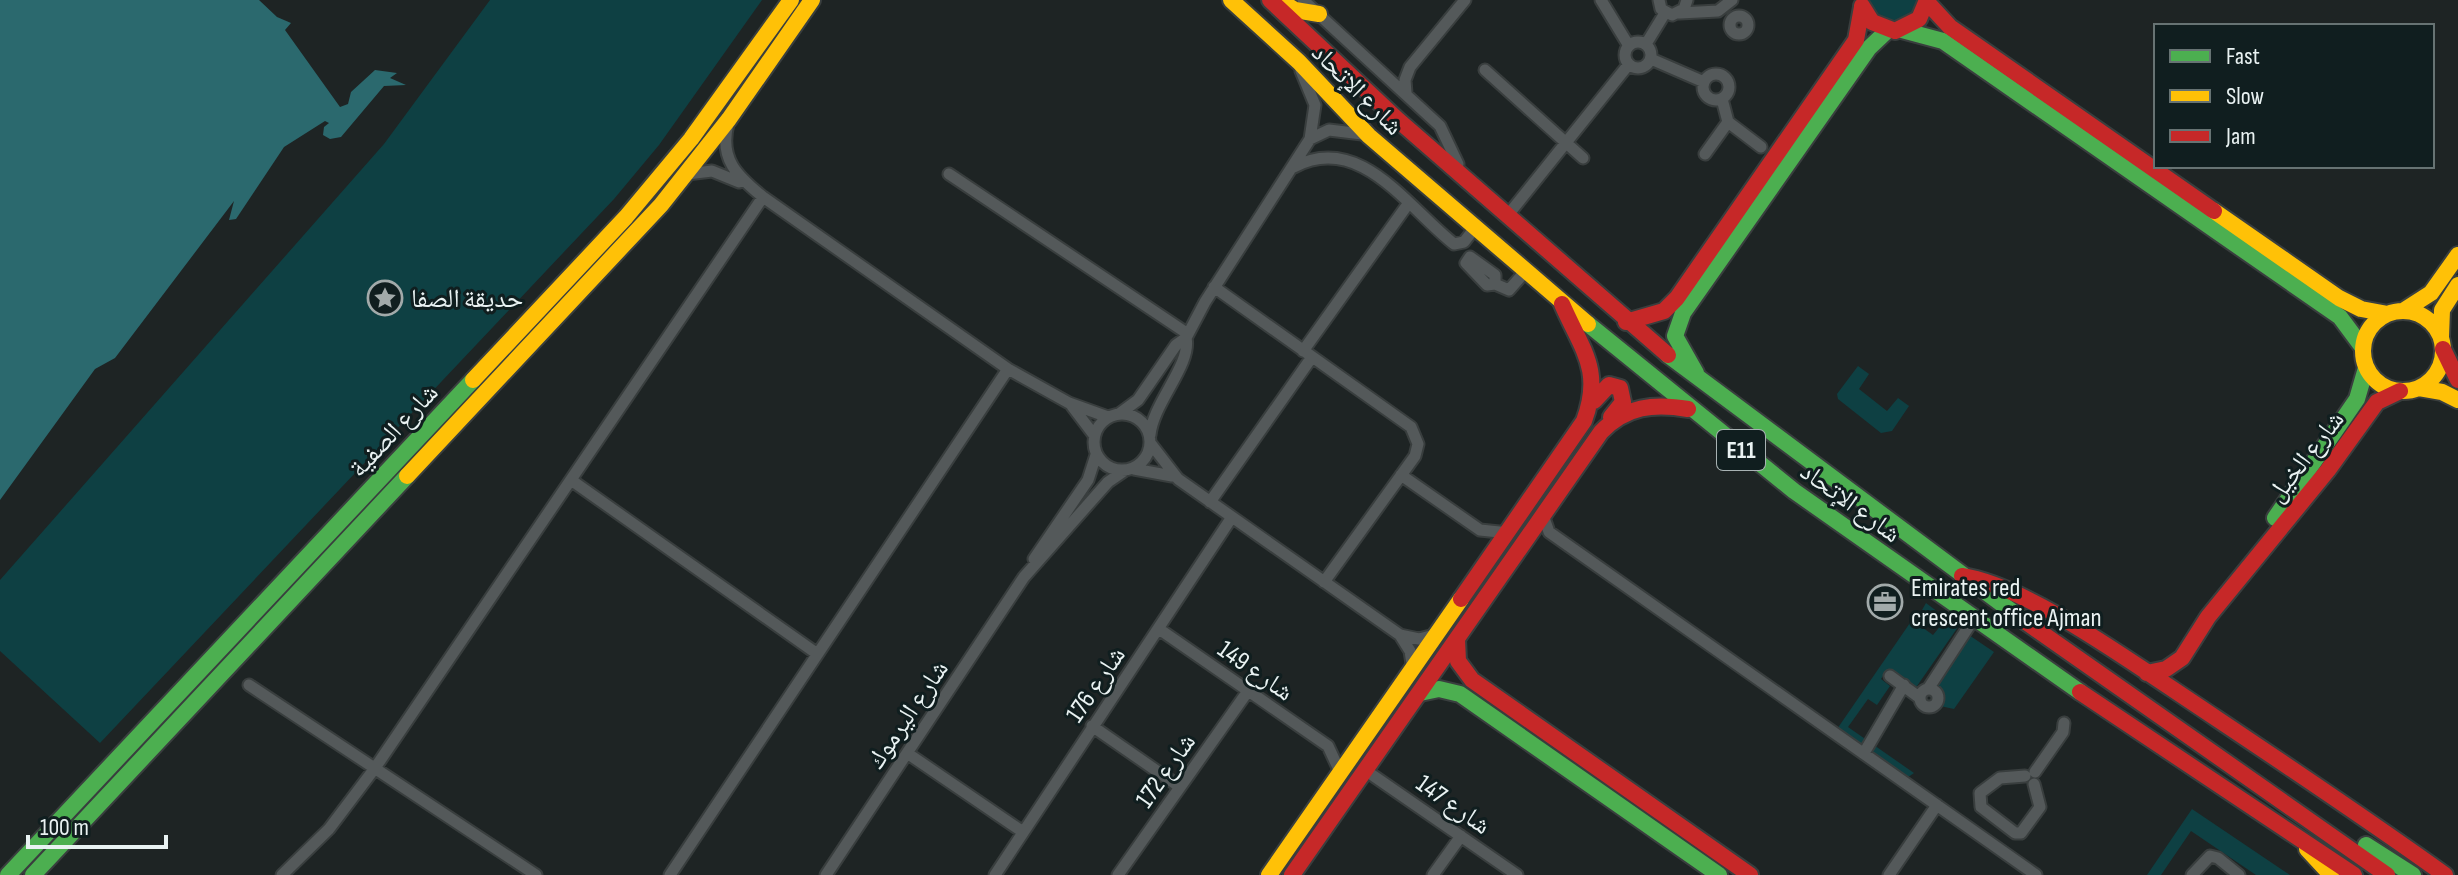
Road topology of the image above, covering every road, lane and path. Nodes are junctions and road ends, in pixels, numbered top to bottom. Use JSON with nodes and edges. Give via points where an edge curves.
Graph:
{"nodes":[{"id":1,"x":791,"y":0,"type":"edge"},
{"id":2,"x":812,"y":0,"type":"edge"},
{"id":3,"x":1231,"y":0,"type":"edge"},
{"id":4,"x":1270,"y":0,"type":"edge"},
{"id":5,"x":1280,"y":0,"type":"edge"},
{"id":6,"x":1303,"y":0,"type":"edge"},
{"id":7,"x":1465,"y":0,"type":"edge"},
{"id":8,"x":1601,"y":0,"type":"edge"},
{"id":9,"x":1659,"y":0,"type":"edge"},
{"id":10,"x":1687,"y":0,"type":"edge"},
{"id":11,"x":1732,"y":0,"type":"edge"},
{"id":12,"x":1927,"y":1,"type":"edge"},
{"id":13,"x":1861,"y":3,"type":"edge"},
{"id":14,"x":1718,"y":11,"type":"junction"},
{"id":15,"x":1665,"y":13,"type":"junction"},
{"id":16,"x":1680,"y":13,"type":"junction"},
{"id":17,"x":1319,"y":14,"type":"junction"},
{"id":18,"x":1730,"y":23,"type":"dead end"},
{"id":19,"x":1895,"y":30,"type":"junction"},
{"id":20,"x":1646,"y":44,"type":"junction"},
{"id":21,"x":1629,"y":46,"type":"junction"},
{"id":22,"x":1651,"y":59,"type":"junction"},
{"id":23,"x":1299,"y":62,"type":"junction"},
{"id":24,"x":1629,"y":64,"type":"junction"},
{"id":25,"x":1410,"y":67,"type":"junction"},
{"id":26,"x":1485,"y":70,"type":"dead end"},
{"id":27,"x":1383,"y":71,"type":"junction"},
{"id":28,"x":1704,"y":82,"type":"junction"},
{"id":29,"x":1406,"y":93,"type":"junction"},
{"id":30,"x":1722,"y":99,"type":"junction"},
{"id":31,"x":729,"y":119,"type":"junction"},
{"id":32,"x":1728,"y":122,"type":"junction"},
{"id":33,"x":1369,"y":136,"type":"junction"},
{"id":34,"x":1310,"y":139,"type":"junction"},
{"id":35,"x":1568,"y":144,"type":"junction"},
{"id":36,"x":1761,"y":147,"type":"dead end"},
{"id":37,"x":1705,"y":154,"type":"dead end"},
{"id":38,"x":1583,"y":158,"type":"dead end"},
{"id":39,"x":1293,"y":168,"type":"junction"},
{"id":40,"x":687,"y":174,"type":"junction"},
{"id":41,"x":949,"y":174,"type":"dead end"},
{"id":42,"x":760,"y":194,"type":"junction"},
{"id":43,"x":1484,"y":195,"type":"junction"},
{"id":44,"x":1408,"y":204,"type":"junction"},
{"id":45,"x":1508,"y":215,"type":"junction"},
{"id":46,"x":1474,"y":229,"type":"junction"},
{"id":47,"x":1458,"y":244,"type":"junction"},
{"id":48,"x":2458,"y":255,"type":"edge"},
{"id":49,"x":1524,"y":273,"type":"junction"},
{"id":50,"x":2458,"y":285,"type":"edge"},
{"id":51,"x":1214,"y":287,"type":"junction"},
{"id":52,"x":1562,"y":303,"type":"junction"},
{"id":53,"x":2395,"y":313,"type":"junction"},
{"id":54,"x":1626,"y":322,"type":"junction"},
{"id":55,"x":1187,"y":336,"type":"junction"},
{"id":56,"x":2442,"y":343,"type":"junction"},
{"id":57,"x":2363,"y":348,"type":"junction"},
{"id":58,"x":1308,"y":354,"type":"junction"},
{"id":59,"x":2366,"y":368,"type":"junction"},
{"id":60,"x":1008,"y":369,"type":"junction"},
{"id":61,"x":2458,"y":380,"type":"edge"},
{"id":62,"x":1701,"y":381,"type":"junction"},
{"id":63,"x":2419,"y":388,"type":"junction"},
{"id":64,"x":2400,"y":391,"type":"junction"},
{"id":65,"x":2458,"y":400,"type":"edge"},
{"id":66,"x":1069,"y":403,"type":"junction"},
{"id":67,"x":1591,"y":405,"type":"junction"},
{"id":68,"x":1688,"y":409,"type":"junction"},
{"id":69,"x":1113,"y":416,"type":"junction"},
{"id":70,"x":1606,"y":425,"type":"junction"},
{"id":71,"x":1094,"y":435,"type":"junction"},
{"id":72,"x":1150,"y":439,"type":"junction"},
{"id":73,"x":1096,"y":455,"type":"junction"},
{"id":74,"x":1129,"y":470,"type":"junction"},
{"id":75,"x":1401,"y":475,"type":"junction"},
{"id":76,"x":1178,"y":479,"type":"junction"},
{"id":77,"x":571,"y":480,"type":"junction"},
{"id":78,"x":1210,"y":502,"type":"junction"},
{"id":79,"x":1543,"y":515,"type":"junction"},
{"id":80,"x":1232,"y":517,"type":"junction"},
{"id":81,"x":1480,"y":530,"type":"junction"},
{"id":82,"x":1531,"y":532,"type":"junction"},
{"id":83,"x":1549,"y":532,"type":"junction"},
{"id":84,"x":1509,"y":533,"type":"junction"},
{"id":85,"x":2255,"y":558,"type":"junction"},
{"id":86,"x":1492,"y":559,"type":"junction"},
{"id":87,"x":1959,"y":575,"type":"junction"},
{"id":88,"x":1024,"y":577,"type":"junction"},
{"id":89,"x":1324,"y":582,"type":"junction"},
{"id":90,"x":1973,"y":620,"type":"junction"},
{"id":91,"x":1159,"y":629,"type":"junction"},
{"id":92,"x":1438,"y":634,"type":"junction"},
{"id":93,"x":1400,"y":635,"type":"junction"},
{"id":94,"x":1457,"y":639,"type":"junction"},
{"id":95,"x":816,"y":653,"type":"junction"},
{"id":96,"x":2182,"y":658,"type":"junction"},
{"id":97,"x":1413,"y":670,"type":"junction"},
{"id":98,"x":2147,"y":673,"type":"junction"},
{"id":99,"x":1890,"y":676,"type":"dead end"},
{"id":100,"x":249,"y":685,"type":"dead end"},
{"id":101,"x":1904,"y":685,"type":"junction"},
{"id":102,"x":1248,"y":691,"type":"junction"},
{"id":103,"x":1489,"y":692,"type":"junction"},
{"id":104,"x":1420,"y":693,"type":"junction"},
{"id":105,"x":2183,"y":697,"type":"junction"},
{"id":106,"x":1478,"y":706,"type":"junction"},
{"id":107,"x":2064,"y":723,"type":"dead end"},
{"id":108,"x":1092,"y":726,"type":"junction"},
{"id":109,"x":1328,"y":746,"type":"junction"},
{"id":110,"x":1359,"y":747,"type":"junction"},
{"id":111,"x":907,"y":753,"type":"junction"},
{"id":112,"x":1864,"y":753,"type":"junction"},
{"id":113,"x":375,"y":768,"type":"junction"},
{"id":114,"x":1365,"y":770,"type":"junction"},
{"id":115,"x":1341,"y":774,"type":"junction"},
{"id":116,"x":2031,"y":778,"type":"junction"},
{"id":117,"x":1355,"y":784,"type":"junction"},
{"id":118,"x":1180,"y":787,"type":"junction"},
{"id":119,"x":2275,"y":796,"type":"junction"},
{"id":120,"x":1937,"y":805,"type":"junction"},
{"id":121,"x":2001,"y":822,"type":"junction"},
{"id":122,"x":1023,"y":832,"type":"junction"},
{"id":123,"x":1461,"y":836,"type":"junction"},
{"id":124,"x":2300,"y":837,"type":"junction"},
{"id":125,"x":1989,"y":841,"type":"junction"},
{"id":126,"x":2352,"y":874,"type":"edge"},
{"id":127,"x":8,"y":875,"type":"edge"},
{"id":128,"x":33,"y":875,"type":"edge"},
{"id":129,"x":282,"y":875,"type":"edge"},
{"id":130,"x":536,"y":875,"type":"edge"},
{"id":131,"x":670,"y":875,"type":"edge"},
{"id":132,"x":826,"y":875,"type":"edge"},
{"id":133,"x":995,"y":875,"type":"edge"},
{"id":134,"x":1118,"y":875,"type":"edge"},
{"id":135,"x":1269,"y":875,"type":"edge"},
{"id":136,"x":1292,"y":875,"type":"edge"},
{"id":137,"x":1433,"y":875,"type":"edge"},
{"id":138,"x":1517,"y":875,"type":"edge"},
{"id":139,"x":1719,"y":875,"type":"edge"},
{"id":140,"x":1750,"y":875,"type":"edge"},
{"id":141,"x":1889,"y":875,"type":"edge"},
{"id":142,"x":2036,"y":875,"type":"edge"},
{"id":143,"x":2192,"y":875,"type":"edge"},
{"id":144,"x":2239,"y":875,"type":"edge"},
{"id":145,"x":2331,"y":875,"type":"edge"},
{"id":146,"x":2387,"y":875,"type":"edge"},
{"id":147,"x":2413,"y":875,"type":"edge"},
{"id":148,"x":2445,"y":875,"type":"edge"}],
"edges":[{"from":1,"to":127,"type":"main road","name":"شارع الصفية","via":[[691,139],[626,217]]},
{"from":2,"to":31,"type":"main road","name":"شارع الصفية"},
{"from":3,"to":23,"type":"main road","name":"شارع الإتحاد","number":"E11"},
{"from":4,"to":43,"type":"main road","name":"شارع الإتحاد","number":"E11"},
{"from":5,"to":17,"type":"main road","via":[[1295,10]]},
{"from":6,"to":17,"type":"street"},
{"from":7,"to":25,"type":"street"},
{"from":8,"to":21,"type":"street"},
{"from":9,"to":15,"type":"street"},
{"from":10,"to":16,"type":"street"},
{"from":11,"to":14,"type":"street"},
{"from":12,"to":19,"type":"main road","via":[[1919,19]]},
{"from":12,"to":53,"type":"main road","via":[[1950,27],[2339,298],[2361,309]]},
{"from":13,"to":19,"type":"main road","via":[[1872,22]]},
{"from":13,"to":54,"type":"main road","via":[[1856,40],[1677,298],[1664,311]]},
{"from":14,"to":16,"type":"street"},
{"from":14,"to":18,"type":"street"},
{"from":15,"to":16,"type":"street"},
{"from":15,"to":20,"type":"street"},
{"from":17,"to":27,"type":"street"},
{"from":19,"to":57,"type":"main road","via":[[1943,41],[2340,317]]},
{"from":19,"to":62,"type":"main road","via":[[1869,48],[1683,313],[1675,336]]},
{"from":20,"to":21,"type":"street"},
{"from":20,"to":22,"type":"street"},
{"from":21,"to":24,"type":"street"},
{"from":22,"to":24,"type":"street","via":[[1642,68]]},
{"from":22,"to":28,"type":"street"},
{"from":23,"to":33,"type":"main road","name":"شارع الإتحاد","number":"E11"},
{"from":23,"to":34,"type":"street","via":[[1315,105]]},
{"from":24,"to":35,"type":"street"},
{"from":25,"to":27,"type":"street"},
{"from":25,"to":29,"type":"street"},
{"from":26,"to":35,"type":"street"},
{"from":27,"to":29,"type":"street"},
{"from":28,"to":30,"type":"street","via":[[1707,97]]},
{"from":28,"to":30,"type":"street","via":[[1711,75],[1724,77],[1729,88]]},
{"from":29,"to":43,"type":"street","via":[[1445,132],[1454,159]]},
{"from":30,"to":32,"type":"street"},
{"from":31,"to":40,"type":"main road","name":"شارع الصفية"},
{"from":31,"to":42,"type":"street","via":[[725,155]]},
{"from":32,"to":36,"type":"street"},
{"from":32,"to":37,"type":"street"},
{"from":33,"to":34,"type":"street","via":[[1329,130]]},
{"from":33,"to":46,"type":"main road","name":"شارع الإتحاد","number":"E11"},
{"from":34,"to":39,"type":"street"},
{"from":35,"to":38,"type":"street"},
{"from":35,"to":45,"type":"street"},
{"from":39,"to":44,"type":"street","via":[[1321,157],[1351,160],[1368,168]]},
{"from":39,"to":51,"type":"street"},
{"from":40,"to":42,"type":"street","via":[[721,173]]},
{"from":40,"to":128,"type":"main road","name":"شارع الصفية"},
{"from":41,"to":55,"type":"street"},
{"from":42,"to":60,"type":"street"},
{"from":42,"to":77,"type":"street"},
{"from":43,"to":45,"type":"main road","name":"شارع الإتحاد","number":"E11"},
{"from":44,"to":47,"type":"street"},
{"from":44,"to":58,"type":"street"},
{"from":45,"to":54,"type":"main road","name":"شارع الإتحاد","number":"E11"},
{"from":46,"to":47,"type":"street"},
{"from":46,"to":49,"type":"main road","name":"شارع الإتحاد","number":"E11"},
{"from":47,"to":49,"type":"street","via":[[1468,259],[1475,258],[1493,273],[1495,284],[1509,290]]},
{"from":48,"to":53,"type":"main road"},
{"from":49,"to":52,"type":"main road","name":"شارع الإتحاد","number":"E11"},
{"from":50,"to":56,"type":"main road","via":[[2442,310]]},
{"from":51,"to":55,"type":"street"},
{"from":51,"to":58,"type":"street"},
{"from":52,"to":67,"type":"main road","via":[[1589,352],[1595,384]]},
{"from":52,"to":68,"type":"main road","name":"شارع الإتحاد","number":"E11"},
{"from":53,"to":56,"type":"main road","via":[[2422,316]]},
{"from":53,"to":57,"type":"main road","via":[[2371,328]]},
{"from":54,"to":62,"type":"main road","name":"شارع الإتحاد","number":"E11"},
{"from":55,"to":69,"type":"street","via":[[1138,400]]},
{"from":55,"to":72,"type":"street","via":[[1186,353],[1155,410]]},
{"from":56,"to":61,"type":"main road"},
{"from":56,"to":63,"type":"main road","via":[[2435,376]]},
{"from":57,"to":59,"type":"main road"},
{"from":58,"to":75,"type":"street","via":[[1415,432],[1417,450]]},
{"from":58,"to":78,"type":"street"},
{"from":59,"to":64,"type":"main road","via":[[2380,385]]},
{"from":59,"to":85,"type":"main road","name":"شارع الخيل","via":[[2361,392],[2257,544]]},
{"from":60,"to":66,"type":"street"},
{"from":60,"to":95,"type":"street"},
{"from":62,"to":87,"type":"main road","name":"شارع الإتحاد","number":"E11"},
{"from":63,"to":64,"type":"main road"},
{"from":63,"to":65,"type":"main road"},
{"from":64,"to":85,"type":"main road","name":"شارع الخيل","via":[[2377,402]]},
{"from":66,"to":69,"type":"street"},
{"from":66,"to":71,"type":"street"},
{"from":67,"to":70,"type":"main road","via":[[1609,385],[1623,391],[1623,402]]},
{"from":67,"to":84,"type":"main road"},
{"from":68,"to":70,"type":"main road","via":[[1638,407]]},
{"from":68,"to":90,"type":"main road","name":"شارع الإتحاد","number":"E11"},
{"from":69,"to":71,"type":"street"},
{"from":69,"to":72,"type":"street","via":[[1141,421]]},
{"from":70,"to":79,"type":"main road"},
{"from":71,"to":73,"type":"street"},
{"from":72,"to":74,"type":"street","via":[[1145,459]]},
{"from":72,"to":76,"type":"street"},
{"from":73,"to":74,"type":"street","via":[[1108,467]]},
{"from":73,"to":88,"type":"street","name":"شارع اليرموك","via":[[1088,480]]},
{"from":74,"to":76,"type":"street"},
{"from":74,"to":88,"type":"street","name":"شارع اليرموك","via":[[1108,482]]},
{"from":75,"to":81,"type":"street"},
{"from":75,"to":89,"type":"street"},
{"from":76,"to":78,"type":"street"},
{"from":77,"to":95,"type":"street"},
{"from":77,"to":113,"type":"street"},
{"from":78,"to":80,"type":"street"},
{"from":79,"to":82,"type":"main road"},
{"from":79,"to":83,"type":"street"},
{"from":80,"to":89,"type":"street"},
{"from":80,"to":91,"type":"street","name":"شارع 176"},
{"from":81,"to":84,"type":"street"},
{"from":81,"to":86,"type":"street"},
{"from":82,"to":83,"type":"street"},
{"from":82,"to":94,"type":"main road"},
{"from":83,"to":112,"type":"street"},
{"from":84,"to":86,"type":"main road"},
{"from":85,"to":96,"type":"main road","name":"شارع الخيل"},
{"from":86,"to":92,"type":"main road"},
{"from":87,"to":98,"type":"main road","name":"شارع الإتحاد","via":[[1988,580]]},
{"from":87,"to":119,"type":"main road","name":"شارع الإتحاد","number":"E11"},
{"from":88,"to":111,"type":"street","name":"شارع اليرموك"},
{"from":89,"to":93,"type":"street"},
{"from":90,"to":101,"type":"street","via":[[1924,694]]},
{"from":90,"to":124,"type":"main road","name":"شارع الإتحاد","number":"E11"},
{"from":91,"to":102,"type":"street","name":"شارع 149"},
{"from":91,"to":108,"type":"street","name":"شارع 176"},
{"from":92,"to":93,"type":"street","via":[[1419,639]]},
{"from":92,"to":97,"type":"main road"},
{"from":93,"to":97,"type":"street"},
{"from":94,"to":103,"type":"main road","via":[[1461,668]]},
{"from":94,"to":104,"type":"main road"},
{"from":95,"to":131,"type":"street"},
{"from":96,"to":98,"type":"main road"},
{"from":96,"to":105,"type":"main road"},
{"from":97,"to":110,"type":"main road"},
{"from":98,"to":105,"type":"main road","name":"شارع الإتحاد"},
{"from":99,"to":101,"type":"street"},
{"from":100,"to":113,"type":"street"},
{"from":101,"to":112,"type":"street"},
{"from":102,"to":109,"type":"street","name":"شارع 149"},
{"from":102,"to":118,"type":"street","name":"شارع 172"},
{"from":103,"to":106,"type":"main road","via":[[1478,697]]},
{"from":103,"to":140,"type":"main road"},
{"from":104,"to":106,"type":"main road","via":[[1450,690]]},
{"from":104,"to":114,"type":"main road"},
{"from":105,"to":148,"type":"main road","name":"شارع الإتحاد"},
{"from":106,"to":139,"type":"main road"},
{"from":107,"to":116,"type":"street"},
{"from":108,"to":118,"type":"street"},
{"from":108,"to":122,"type":"street","name":"شارع 176"},
{"from":109,"to":110,"type":"street"},
{"from":109,"to":115,"type":"street"},
{"from":110,"to":115,"type":"main road"},
{"from":111,"to":122,"type":"street"},
{"from":111,"to":132,"type":"street","name":"شارع اليرموك"},
{"from":112,"to":120,"type":"street"},
{"from":113,"to":129,"type":"street","via":[[329,829]]},
{"from":113,"to":130,"type":"street"},
{"from":114,"to":117,"type":"main road"},
{"from":114,"to":123,"type":"street","name":"شارع 147"},
{"from":115,"to":117,"type":"main road"},
{"from":115,"to":135,"type":"main road"},
{"from":116,"to":121,"type":"street","via":[[2040,807],[2023,830],[2015,833]]},
{"from":116,"to":121,"type":"street","via":[[2000,778],[1980,793],[1981,807]]},
{"from":117,"to":136,"type":"main road"},
{"from":118,"to":134,"type":"street","name":"شارع 172"},
{"from":119,"to":146,"type":"main road","name":"شارع الإتحاد","number":"E11"},
{"from":119,"to":147,"type":"main road","via":[[2316,811]]},
{"from":120,"to":125,"type":"street"},
{"from":120,"to":141,"type":"street"},
{"from":121,"to":125,"type":"street"},
{"from":122,"to":133,"type":"street","name":"شارع 176"},
{"from":123,"to":137,"type":"street"},
{"from":123,"to":138,"type":"street","name":"شارع 147"},
{"from":124,"to":126,"type":"main road","name":"شارع الإتحاد","number":"E11"},
{"from":124,"to":145,"type":"main road","name":"شارع الإتحاد"},
{"from":125,"to":142,"type":"street"},
{"from":143,"to":144,"type":"street","via":[[2205,858],[2214,856]]}]}
